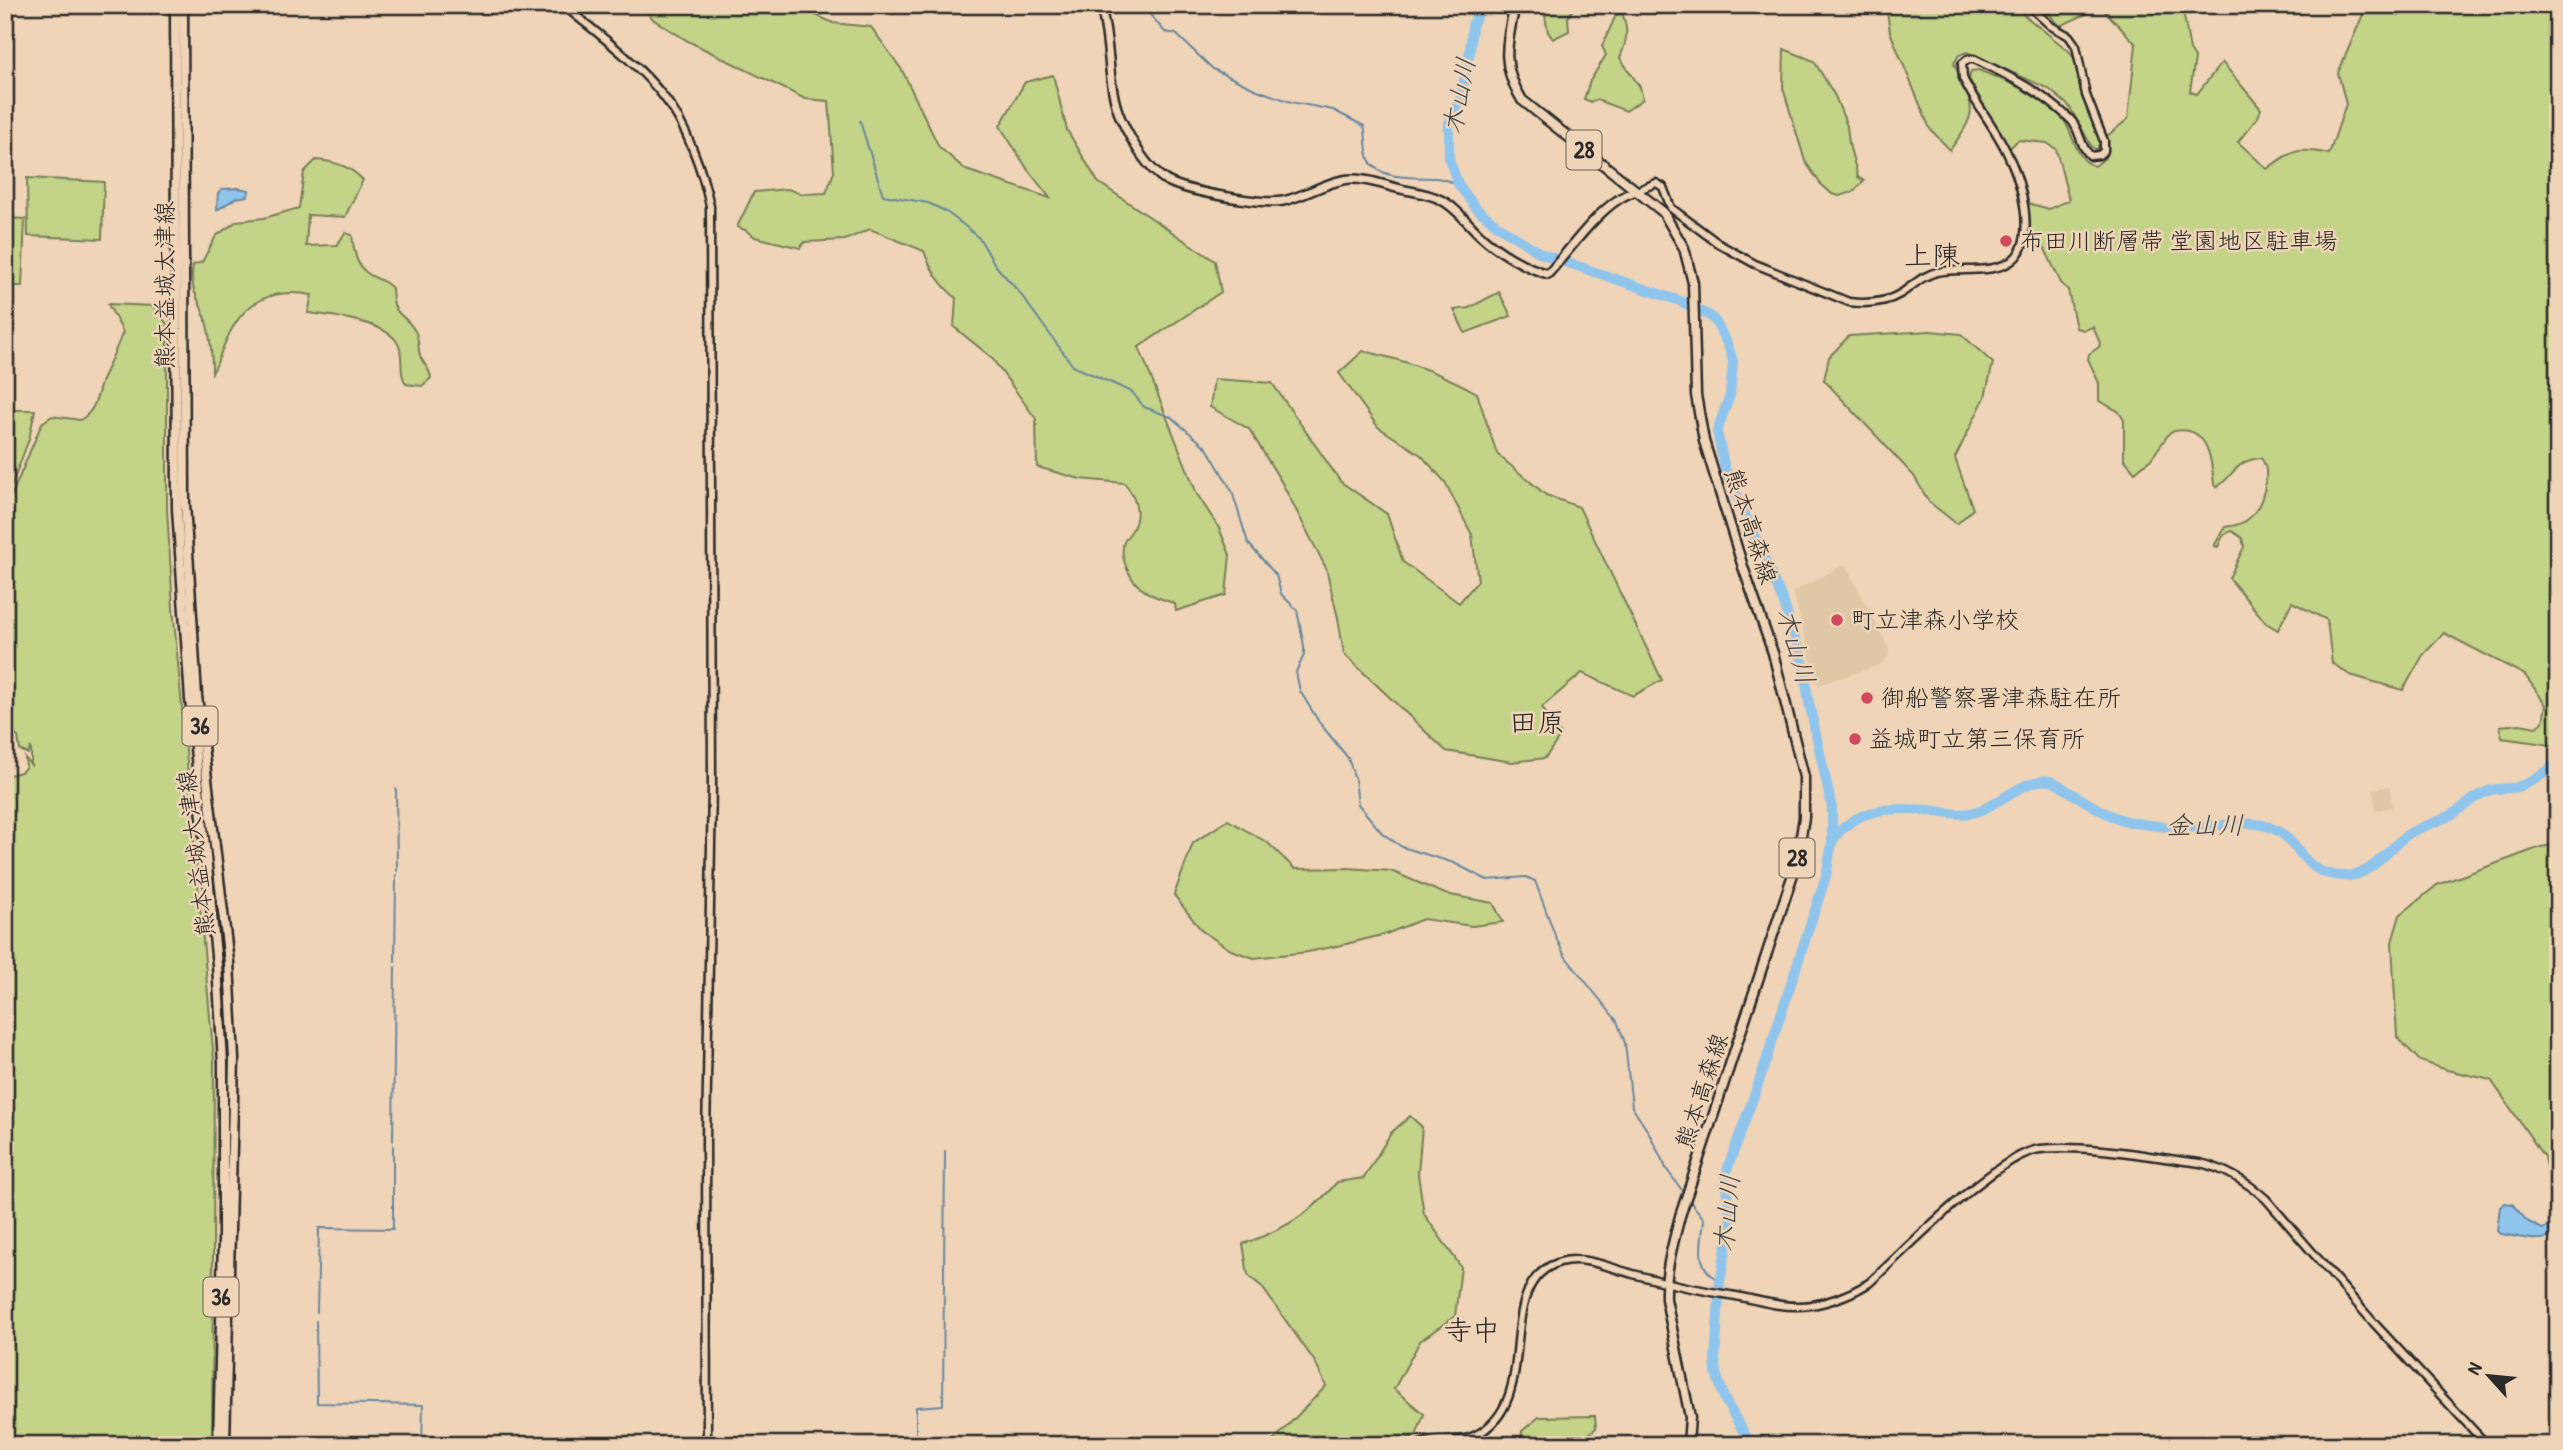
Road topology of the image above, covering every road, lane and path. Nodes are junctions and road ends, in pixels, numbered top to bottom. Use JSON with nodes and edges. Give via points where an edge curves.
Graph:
{"nodes":[{"id":1,"x":175,"y":5,"type":"edge"},
{"id":2,"x":183,"y":5,"type":"edge"},
{"id":3,"x":563,"y":5,"type":"edge"},
{"id":4,"x":1100,"y":5,"type":"edge"},
{"id":5,"x":1515,"y":5,"type":"edge"},
{"id":6,"x":2028,"y":5,"type":"edge"},
{"id":7,"x":1636,"y":191,"type":"junction"},
{"id":8,"x":1665,"y":1283,"type":"junction"},
{"id":9,"x":218,"y":1445,"type":"edge"},
{"id":10,"x":225,"y":1445,"type":"edge"},
{"id":11,"x":707,"y":1445,"type":"edge"},
{"id":12,"x":1417,"y":1445,"type":"edge"},
{"id":13,"x":1688,"y":1445,"type":"edge"},
{"id":14,"x":2487,"y":1445,"type":"edge"}],
"edges":[{"from":1,"to":9,"type":"main road","name":"熊本益城大津線","number":"36","via":[[177,509],[223,1063]]},
{"from":2,"to":10,"type":"main road","name":"熊本益城大津線","number":"36","via":[[185,504],[197,696],[229,962],[234,1059]]},
{"from":3,"to":11,"type":"street","via":[[627,57],[665,98],[691,149],[710,206]]},
{"from":4,"to":7,"type":"main road","via":[[1121,120],[1165,180],[1184,187],[1272,202],[1343,180],[1359,180],[1440,199],[1482,238],[1548,274],[1611,204]]},
{"from":5,"to":7,"type":"main road","name":"熊本高森線","number":"28","via":[[1506,57],[1508,73],[1522,100]]},
{"from":6,"to":7,"type":"street","via":[[2076,46],[2104,150],[2091,156],[2085,151],[2073,121],[2043,94],[1974,59],[1962,64],[1963,78],[2010,157],[2019,187],[2027,230],[2021,251],[2007,264],[1989,270],[1939,272],[1888,300],[1849,302],[1755,264],[1719,244],[1671,208],[1663,187],[1656,183]]},
{"from":7,"to":8,"type":"main road","name":"熊本高森線","number":"28","via":[[1663,212],[1689,261],[1696,395],[1704,441],[1773,653],[1804,777],[1805,798],[1797,862],[1680,1216]]},
{"from":8,"to":12,"type":"street","via":[[1578,1259],[1552,1264],[1527,1294],[1514,1383],[1503,1410],[1474,1436]]},
{"from":8,"to":13,"type":"main road","name":"熊本高森線","number":"28","via":[[1690,1416]]},
{"from":8,"to":14,"type":"street","via":[[1799,1306],[1854,1293],[1869,1283],[1983,1180],[2028,1152],[2077,1149],[2200,1163],[2218,1167],[2266,1199]]}]}
